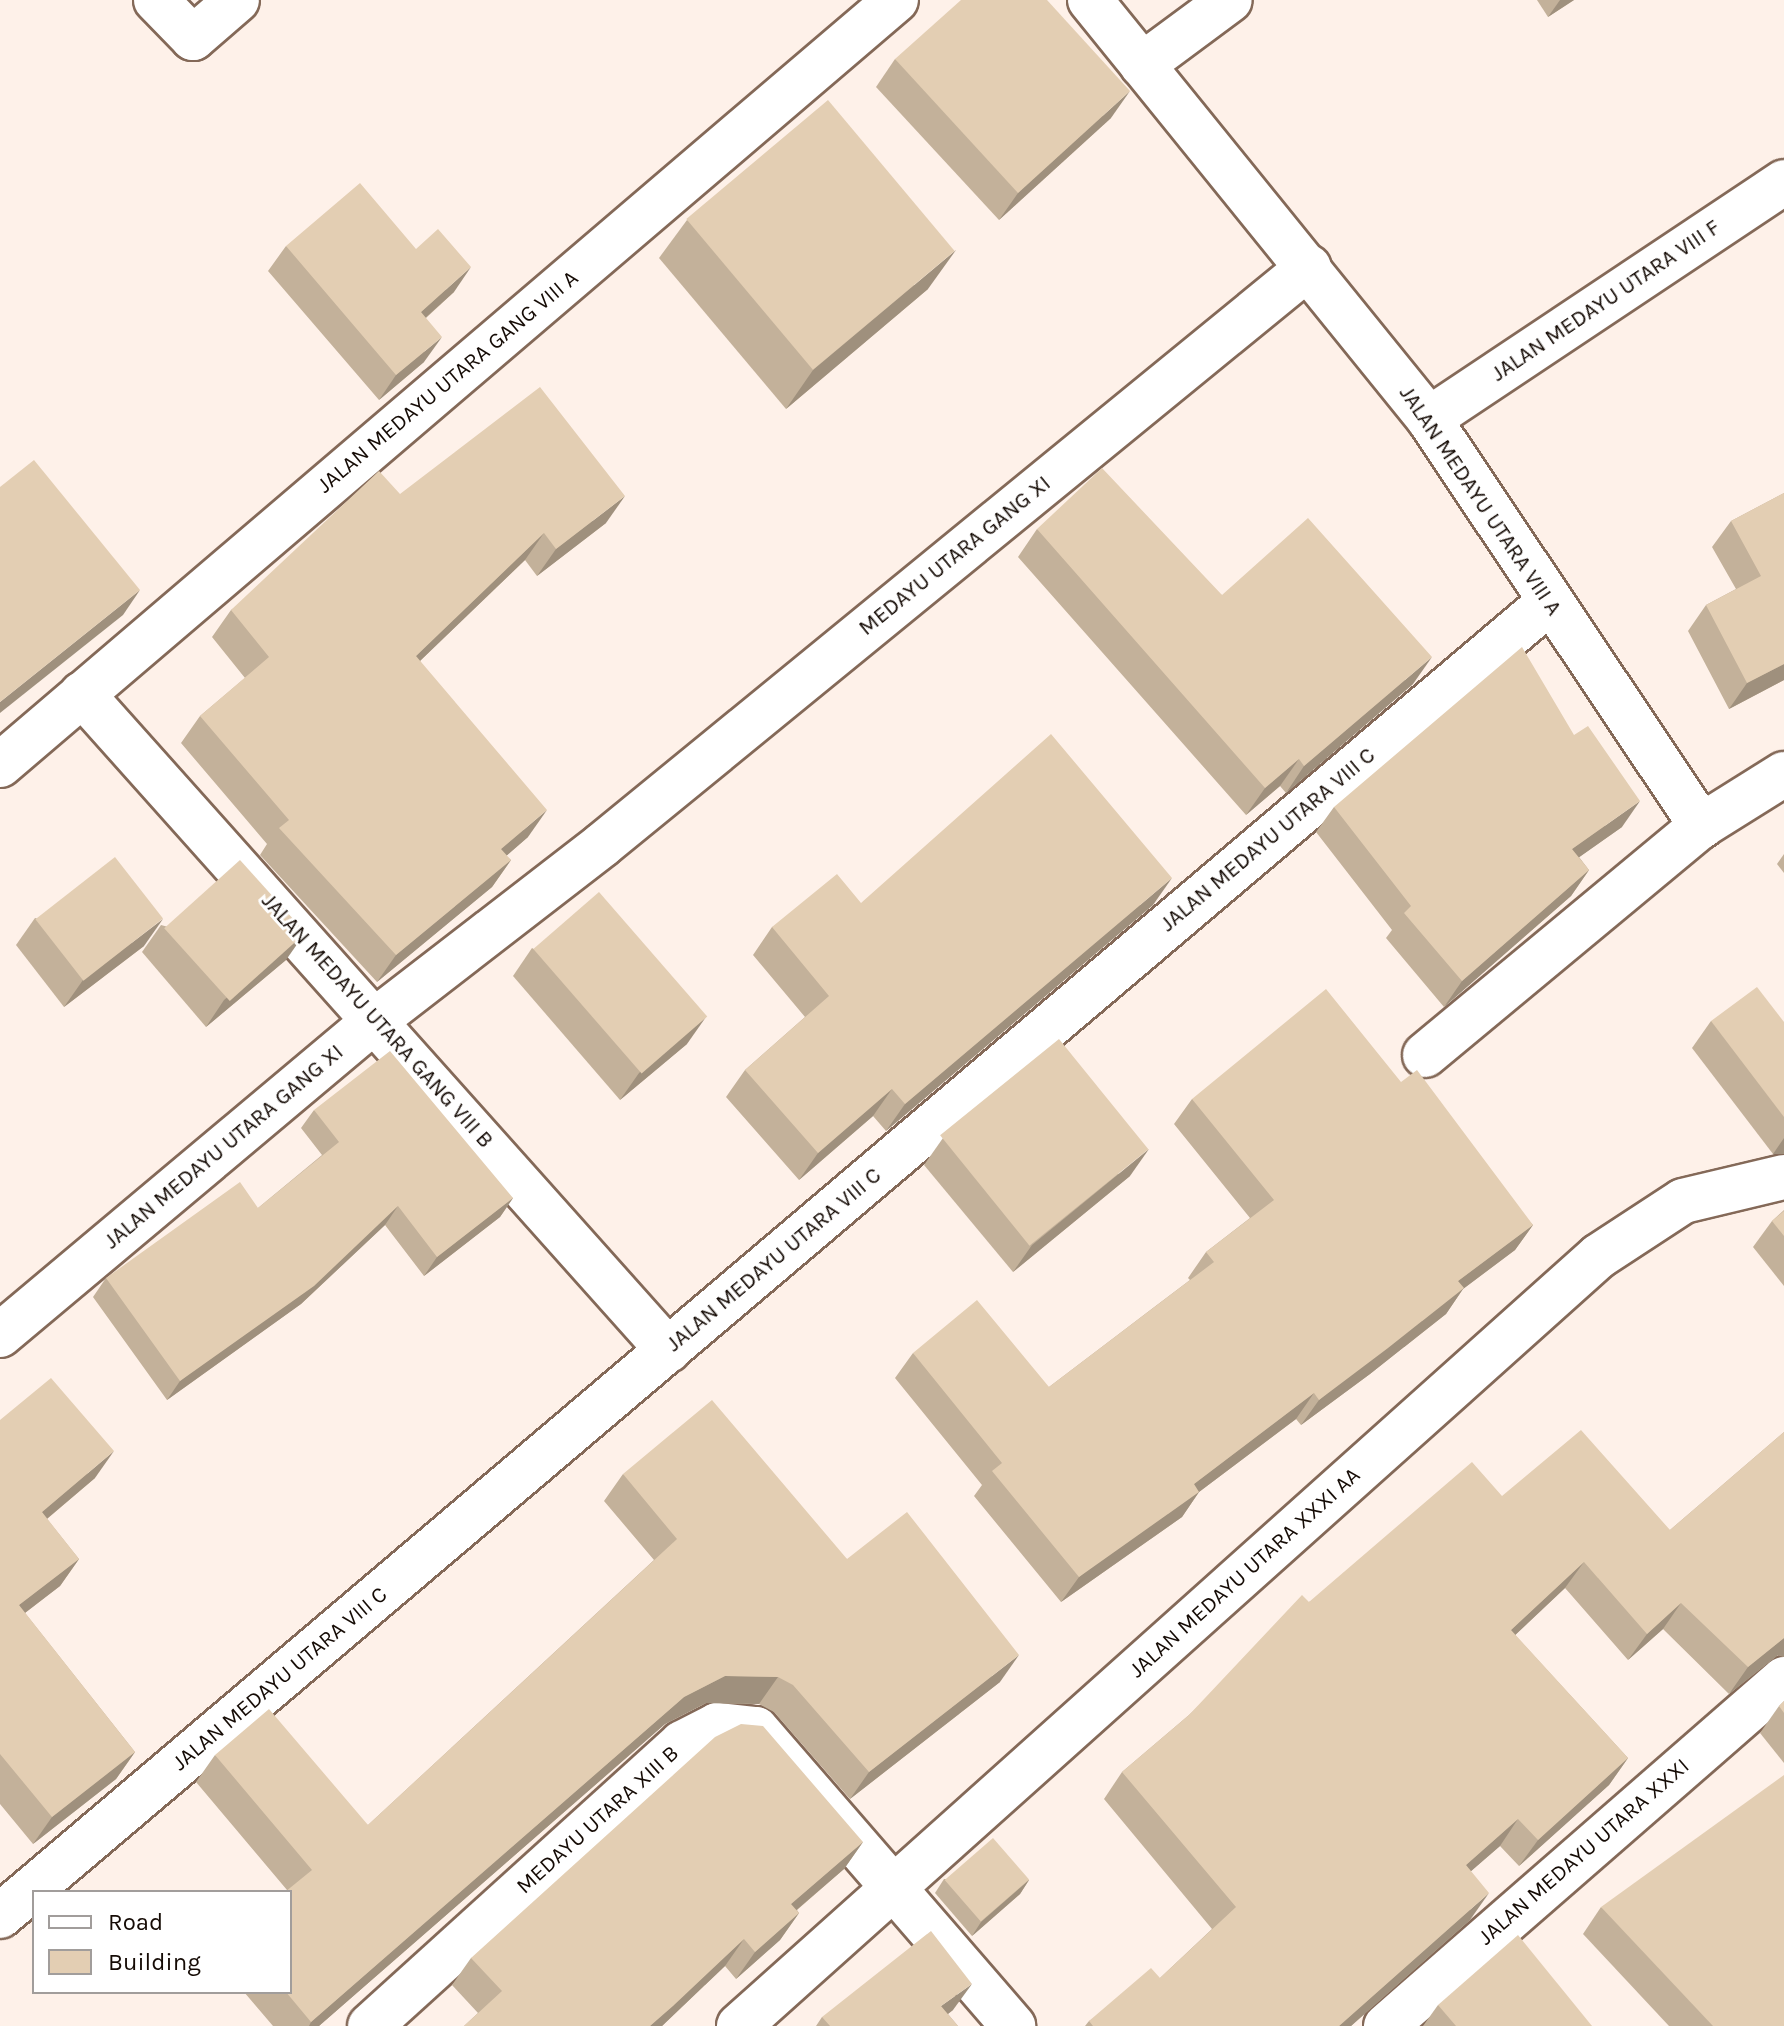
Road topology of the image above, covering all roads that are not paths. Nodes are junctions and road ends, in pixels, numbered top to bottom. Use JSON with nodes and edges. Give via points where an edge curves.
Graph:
{"nodes":[{"id":1,"x":156,"y":0,"type":"edge"},
{"id":2,"x":237,"y":0,"type":"edge"},
{"id":3,"x":896,"y":0,"type":"edge"},
{"id":4,"x":1090,"y":0,"type":"edge"},
{"id":5,"x":1230,"y":0,"type":"edge"},
{"id":6,"x":1142,"y":65,"type":"junction"},
{"id":7,"x":1784,"y":182,"type":"edge"},
{"id":8,"x":1309,"y":267,"type":"junction"},
{"id":9,"x":1429,"y":419,"type":"junction"},
{"id":10,"x":1548,"y":603,"type":"junction"},
{"id":11,"x":82,"y":694,"type":"junction"},
{"id":12,"x":0,"y":765,"type":"edge"},
{"id":13,"x":1784,"y":774,"type":"edge"},
{"id":14,"x":1701,"y":826,"type":"junction"},
{"id":15,"x":602,"y":845,"type":"joint"},
{"id":16,"x":377,"y":1019,"type":"junction"},
{"id":17,"x":1425,"y":1055,"type":"dead end"},
{"id":18,"x":1784,"y":1177,"type":"edge"},
{"id":19,"x":0,"y":1335,"type":"edge"},
{"id":20,"x":668,"y":1350,"type":"junction"},
{"id":21,"x":1784,"y":1679,"type":"edge"},
{"id":22,"x":896,"y":1888,"type":"junction"},
{"id":23,"x":0,"y":1916,"type":"edge"},
{"id":24,"x":370,"y":2026,"type":"edge"},
{"id":25,"x":739,"y":2026,"type":"edge"},
{"id":26,"x":1013,"y":2026,"type":"edge"},
{"id":27,"x":1386,"y":2026,"type":"edge"}],
"edges":[{"from":1,"to":2,"type":"street","via":[[193,38]]},
{"from":3,"to":11,"type":"street","name":"JALAN MEDAYU UTARA GANG VIII A"},
{"from":4,"to":6,"type":"street","name":"JALAN MEDAYU UTARA VIII A"},
{"from":5,"to":6,"type":"street"},
{"from":6,"to":8,"type":"street","name":"JALAN MEDAYU UTARA VIII A"},
{"from":7,"to":9,"type":"street","name":"JALAN MEDAYU UTARA VIII F"},
{"from":8,"to":9,"type":"street","name":"JALAN MEDAYU UTARA VIII A"},
{"from":8,"to":15,"type":"street","name":"MEDAYU UTARA GANG XI"},
{"from":9,"to":10,"type":"street","name":"JALAN MEDAYU UTARA VIII A"},
{"from":10,"to":14,"type":"street","name":"JALAN MEDAYU UTARA VIII A"},
{"from":10,"to":20,"type":"street","name":"JALAN MEDAYU UTARA VIII C"},
{"from":11,"to":12,"type":"street","name":"JALAN MEDAYU UTARA GANG VIII A"},
{"from":11,"to":16,"type":"street","name":"JALAN MEDAYU UTARA GANG VIII B"},
{"from":13,"to":14,"type":"street"},
{"from":14,"to":17,"type":"street"},
{"from":15,"to":16,"type":"street","name":"JALAN MEDAYU UTARA GANG XI"},
{"from":16,"to":19,"type":"street","name":"JALAN MEDAYU UTARA GANG XI"},
{"from":16,"to":20,"type":"street","name":"JALAN MEDAYU UTARA GANG VIII B"},
{"from":18,"to":22,"type":"street","name":"JALAN MEDAYU UTARA XXXI AA","via":[[1683,1201],[1599,1256]]},
{"from":20,"to":23,"type":"street","name":"JALAN MEDAYU UTARA VIII C"},
{"from":21,"to":27,"type":"street","name":"JALAN MEDAYU UTARA XXXI"},
{"from":22,"to":24,"type":"street","name":"MEDAYU UTARA XIII B","via":[[756,1729],[717,1725],[682,1743]]},
{"from":22,"to":25,"type":"street","name":"JALAN MEDAYU UTARA XXXI AA"},
{"from":22,"to":26,"type":"street","name":"MEDAYU UTARA XIII B"}]}
